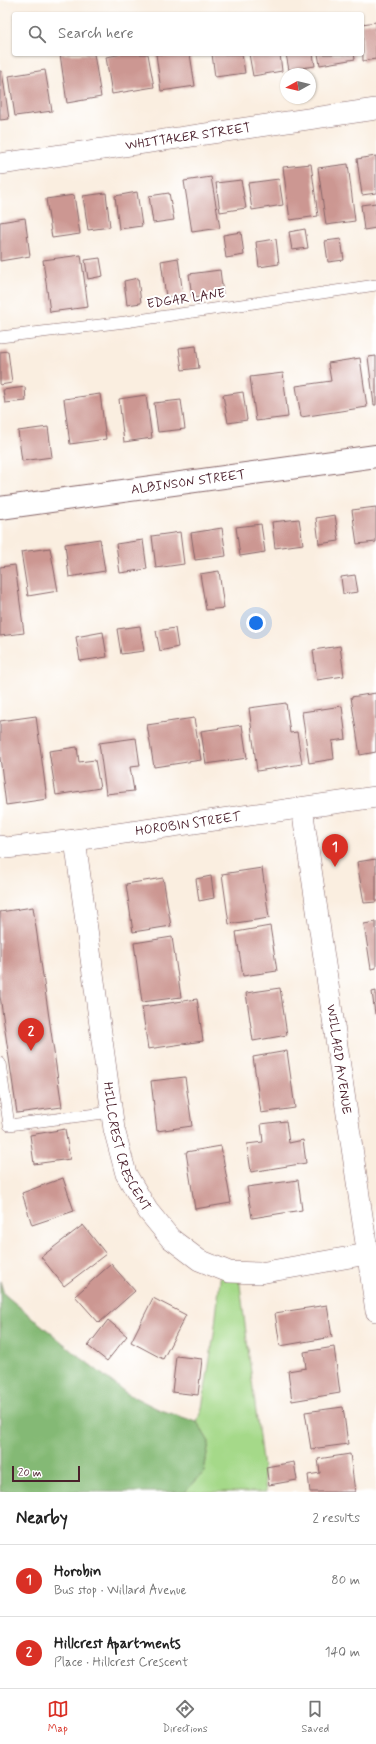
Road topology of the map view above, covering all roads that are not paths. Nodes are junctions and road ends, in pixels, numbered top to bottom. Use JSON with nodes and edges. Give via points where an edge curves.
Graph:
{"nodes":[{"id":1,"x":376,"y":109,"type":"edge"},
{"id":2,"x":0,"y":164,"type":"edge"},
{"id":3,"x":376,"y":285,"type":"edge"},
{"id":4,"x":0,"y":337,"type":"edge"},
{"id":5,"x":376,"y":456,"type":"edge"},
{"id":6,"x":0,"y":508,"type":"edge"},
{"id":7,"x":376,"y":798,"type":"edge"},
{"id":8,"x":302,"y":808,"type":"junction"},
{"id":9,"x":76,"y":840,"type":"junction"},
{"id":10,"x":0,"y":846,"type":"edge"},
{"id":11,"x":0,"y":1063,"type":"edge"},
{"id":12,"x":112,"y":1112,"type":"junction"},
{"id":13,"x":368,"y":1254,"type":"junction"},
{"id":14,"x":376,"y":1311,"type":"edge"}],
"edges":[{"from":1,"to":2,"type":"street","name":"WHITTAKER STREET"},
{"from":3,"to":4,"type":"lane","name":"EDGAR LANE","via":[[125,322]]},
{"from":5,"to":6,"type":"street","name":"ALBINSON STREET"},
{"from":7,"to":8,"type":"street","name":"HOROBIN STREET"},
{"from":8,"to":9,"type":"street","name":"HOROBIN STREET"},
{"from":8,"to":13,"type":"street","name":"WILLARD AVENUE"},
{"from":9,"to":10,"type":"street","name":"HOROBIN STREET","via":[[6,848]]},
{"from":9,"to":12,"type":"street","name":"HILLCREST CRESCENT"},
{"from":11,"to":12,"type":"lane","via":[[9,1125]]},
{"from":12,"to":13,"type":"street","name":"HILLCREST CRESCENT","via":[[114,1129],[130,1180],[152,1217],[170,1238],[199,1260],[229,1272],[260,1273]]},
{"from":13,"to":14,"type":"street","name":"WILLARD AVENUE"}]}
